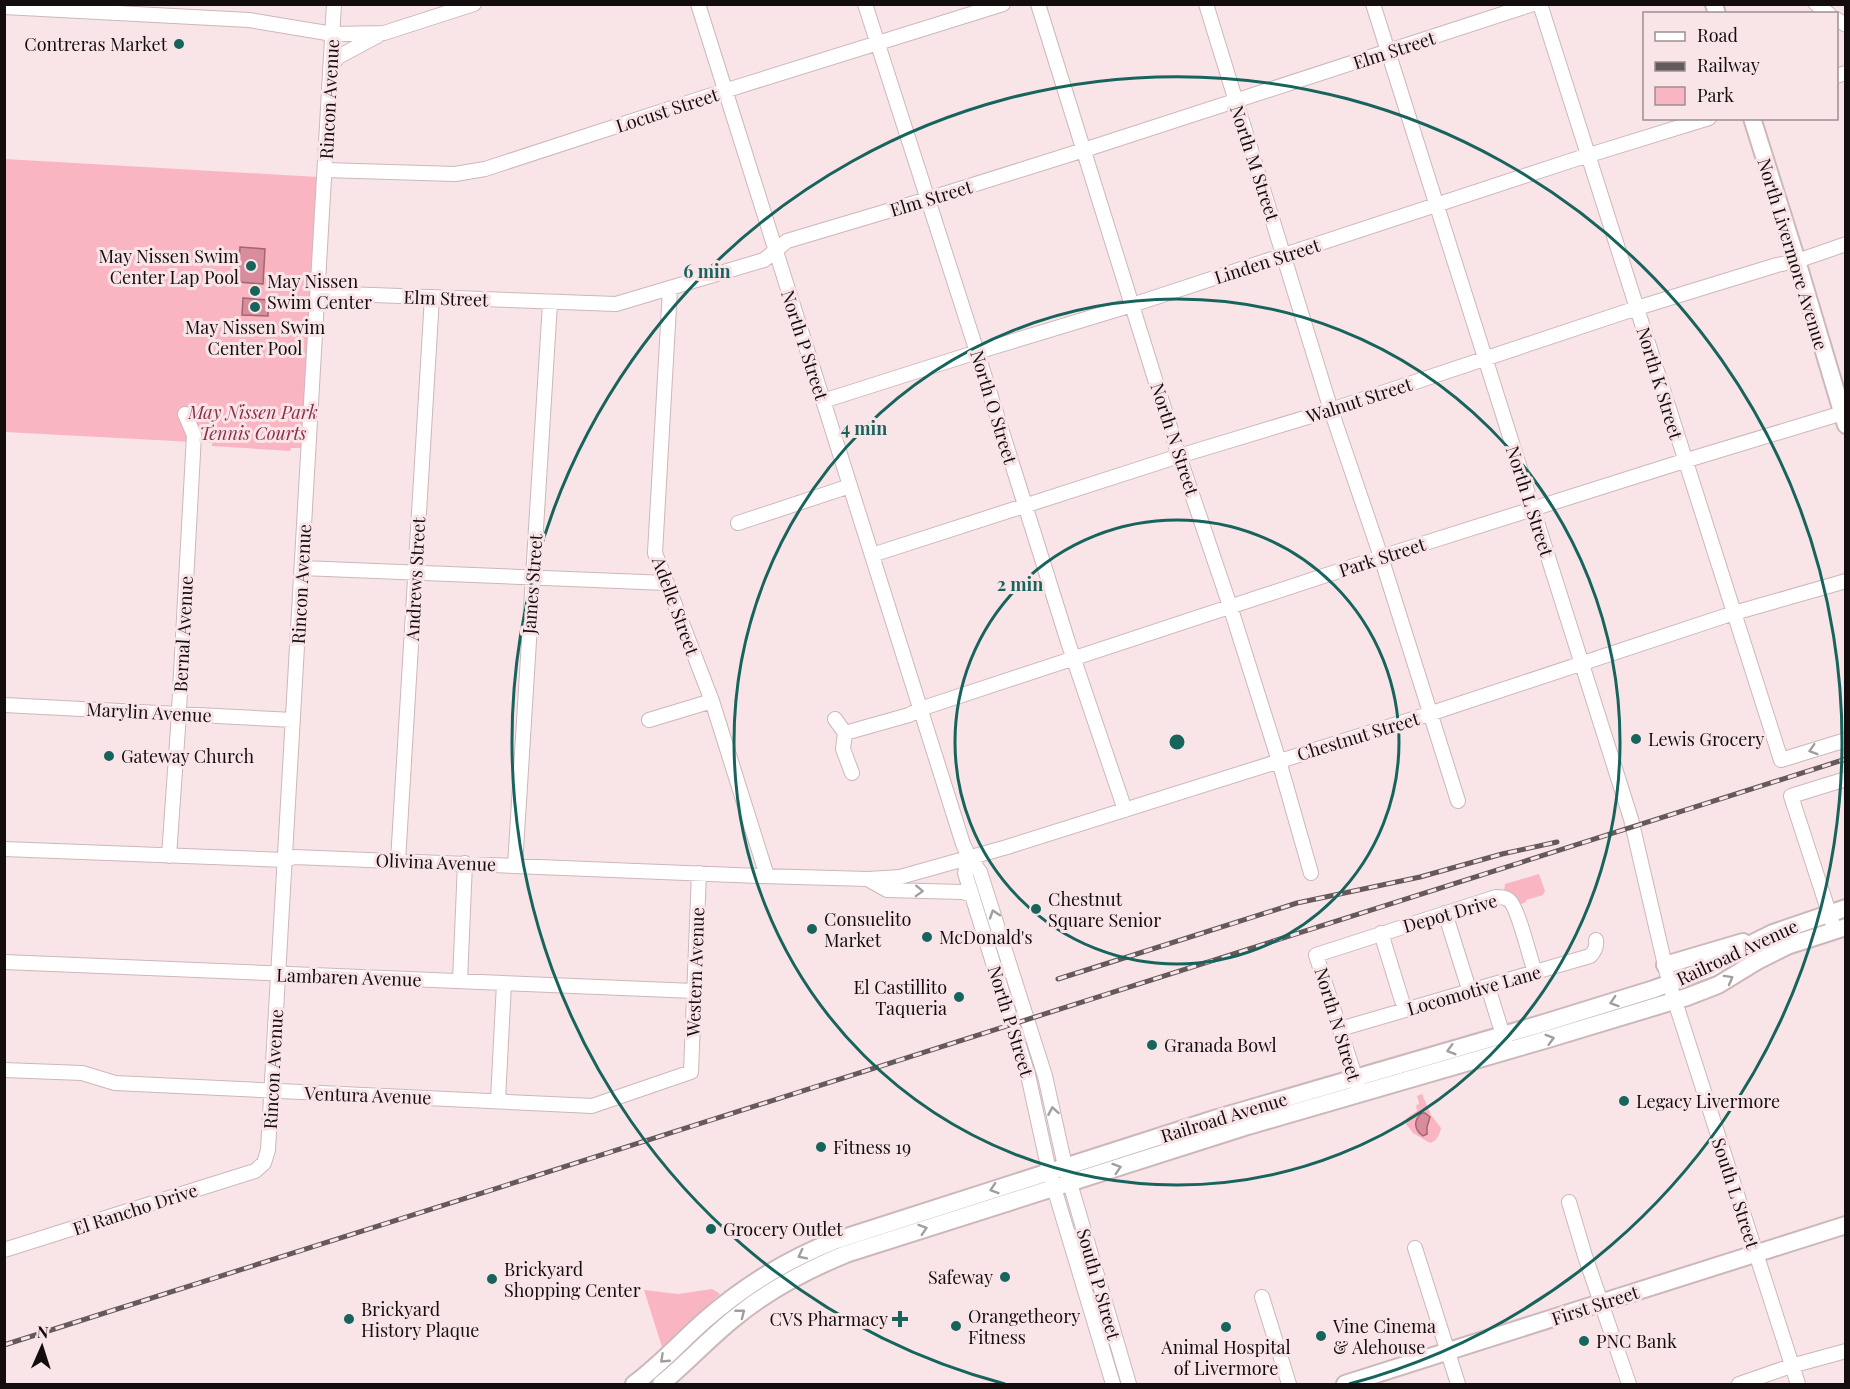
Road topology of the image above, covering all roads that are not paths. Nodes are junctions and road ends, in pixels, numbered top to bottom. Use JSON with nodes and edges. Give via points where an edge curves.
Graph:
{"nodes":[{"id":1,"x":334,"y":4,"type":"edge"},
{"id":2,"x":474,"y":4,"type":"edge"},
{"id":3,"x":698,"y":4,"type":"edge"},
{"id":4,"x":865,"y":4,"type":"edge"},
{"id":5,"x":1004,"y":4,"type":"edge"},
{"id":6,"x":1038,"y":4,"type":"edge"},
{"id":7,"x":1206,"y":4,"type":"edge"},
{"id":8,"x":1373,"y":4,"type":"edge"},
{"id":9,"x":1533,"y":4,"type":"edge"},
{"id":10,"x":1540,"y":4,"type":"edge"},
{"id":11,"x":4,"y":7,"type":"edge"},
{"id":12,"x":384,"y":33,"type":"junction"},
{"id":13,"x":333,"y":34,"type":"junction"},
{"id":14,"x":877,"y":44,"type":"junction"},
{"id":15,"x":1388,"y":51,"type":"junction"},
{"id":16,"x":331,"y":66,"type":"junction"},
{"id":17,"x":724,"y":91,"type":"junction"},
{"id":18,"x":1235,"y":101,"type":"junction"},
{"id":19,"x":1702,"y":120,"type":"edge"},
{"id":20,"x":1753,"y":120,"type":"edge"},
{"id":21,"x":1084,"y":150,"type":"junction"},
{"id":22,"x":1587,"y":155,"type":"junction"},
{"id":23,"x":325,"y":170,"type":"junction"},
{"id":24,"x":928,"y":199,"type":"junction"},
{"id":25,"x":1436,"y":205,"type":"junction"},
{"id":26,"x":1845,"y":244,"type":"edge"},
{"id":27,"x":775,"y":251,"type":"junction"},
{"id":28,"x":1285,"y":256,"type":"junction"},
{"id":29,"x":1797,"y":261,"type":"junction"},
{"id":30,"x":670,"y":289,"type":"junction"},
{"id":31,"x":318,"y":293,"type":"junction"},
{"id":32,"x":432,"y":297,"type":"junction"},
{"id":33,"x":550,"y":303,"type":"junction"},
{"id":34,"x":1132,"y":305,"type":"junction"},
{"id":35,"x":1637,"y":308,"type":"junction"},
{"id":36,"x":977,"y":352,"type":"junction"},
{"id":37,"x":1485,"y":358,"type":"junction"},
{"id":38,"x":823,"y":401,"type":"junction"},
{"id":39,"x":1331,"y":410,"type":"junction"},
{"id":40,"x":185,"y":414,"type":"dead end"},
{"id":41,"x":1844,"y":417,"type":"edge"},
{"id":42,"x":1179,"y":456,"type":"junction"},
{"id":43,"x":1684,"y":460,"type":"junction"},
{"id":44,"x":850,"y":486,"type":"junction"},
{"id":45,"x":1025,"y":507,"type":"junction"},
{"id":46,"x":1533,"y":509,"type":"junction"},
{"id":47,"x":738,"y":524,"type":"dead end"},
{"id":48,"x":872,"y":555,"type":"junction"},
{"id":49,"x":1381,"y":557,"type":"junction"},
{"id":50,"x":302,"y":568,"type":"junction"},
{"id":51,"x":416,"y":574,"type":"junction"},
{"id":52,"x":532,"y":579,"type":"junction"},
{"id":53,"x":1845,"y":581,"type":"edge"},
{"id":54,"x":667,"y":583,"type":"junction"},
{"id":55,"x":1230,"y":606,"type":"junction"},
{"id":56,"x":1734,"y":613,"type":"junction"},
{"id":57,"x":1074,"y":658,"type":"junction"},
{"id":58,"x":1582,"y":664,"type":"junction"},
{"id":59,"x":712,"y":701,"type":"junction"},
{"id":60,"x":4,"y":705,"type":"edge"},
{"id":61,"x":920,"y":709,"type":"junction"},
{"id":62,"x":178,"y":713,"type":"junction"},
{"id":63,"x":1429,"y":714,"type":"junction"},
{"id":64,"x":835,"y":718,"type":"dead end"},
{"id":65,"x":293,"y":720,"type":"junction"},
{"id":66,"x":649,"y":720,"type":"dead end"},
{"id":67,"x":845,"y":733,"type":"junction"},
{"id":68,"x":1845,"y":740,"type":"edge"},
{"id":69,"x":1279,"y":761,"type":"junction"},
{"id":70,"x":852,"y":773,"type":"dead end"},
{"id":71,"x":1845,"y":779,"type":"edge"},
{"id":72,"x":1458,"y":801,"type":"dead end"},
{"id":73,"x":1125,"y":810,"type":"junction"},
{"id":74,"x":4,"y":849,"type":"edge"},
{"id":75,"x":169,"y":856,"type":"junction"},
{"id":76,"x":969,"y":857,"type":"junction"},
{"id":77,"x":285,"y":860,"type":"junction"},
{"id":78,"x":398,"y":861,"type":"junction"},
{"id":79,"x":465,"y":863,"type":"junction"},
{"id":80,"x":515,"y":866,"type":"junction"},
{"id":81,"x":699,"y":873,"type":"junction"},
{"id":82,"x":1311,"y":873,"type":"dead end"},
{"id":83,"x":767,"y":876,"type":"junction"},
{"id":84,"x":868,"y":879,"type":"junction"},
{"id":85,"x":972,"y":895,"type":"junction"},
{"id":86,"x":1837,"y":911,"type":"edge"},
{"id":87,"x":1445,"y":913,"type":"junction"},
{"id":88,"x":1840,"y":928,"type":"edge"},
{"id":89,"x":1381,"y":933,"type":"junction"},
{"id":90,"x":1773,"y":933,"type":"junction"},
{"id":91,"x":1596,"y":940,"type":"dead end"},
{"id":92,"x":1317,"y":955,"type":"joint"},
{"id":93,"x":4,"y":962,"type":"edge"},
{"id":94,"x":1665,"y":965,"type":"junction"},
{"id":95,"x":1534,"y":972,"type":"junction"},
{"id":96,"x":278,"y":974,"type":"junction"},
{"id":97,"x":460,"y":981,"type":"junction"},
{"id":98,"x":504,"y":983,"type":"junction"},
{"id":99,"x":1467,"y":983,"type":"dead end"},
{"id":100,"x":1670,"y":984,"type":"junction"},
{"id":101,"x":1488,"y":987,"type":"junction"},
{"id":102,"x":694,"y":991,"type":"junction"},
{"id":103,"x":1402,"y":1001,"type":"dead end"},
{"id":104,"x":1675,"y":1001,"type":"junction"},
{"id":105,"x":1340,"y":1029,"type":"junction"},
{"id":106,"x":1505,"y":1043,"type":"junction"},
{"id":107,"x":4,"y":1070,"type":"edge"},
{"id":108,"x":691,"y":1072,"type":"joint"},
{"id":109,"x":1358,"y":1086,"type":"junction"},
{"id":110,"x":272,"y":1091,"type":"junction"},
{"id":111,"x":498,"y":1100,"type":"junction"},
{"id":112,"x":264,"y":1163,"type":"joint"},
{"id":113,"x":1059,"y":1177,"type":"junction"},
{"id":114,"x":1569,"y":1202,"type":"dead end"},
{"id":115,"x":1845,"y":1225,"type":"edge"},
{"id":116,"x":1415,"y":1248,"type":"dead end"},
{"id":117,"x":4,"y":1250,"type":"edge"},
{"id":118,"x":1755,"y":1253,"type":"junction"},
{"id":119,"x":1262,"y":1297,"type":"dead end"},
{"id":120,"x":1602,"y":1304,"type":"junction"},
{"id":121,"x":1845,"y":1351,"type":"edge"},
{"id":122,"x":1448,"y":1352,"type":"junction"},
{"id":123,"x":1791,"y":1366,"type":"junction"},
{"id":124,"x":634,"y":1384,"type":"edge"},
{"id":125,"x":661,"y":1384,"type":"edge"},
{"id":126,"x":1113,"y":1384,"type":"edge"},
{"id":127,"x":1129,"y":1384,"type":"edge"},
{"id":128,"x":1289,"y":1384,"type":"edge"},
{"id":129,"x":1345,"y":1384,"type":"edge"},
{"id":130,"x":1458,"y":1384,"type":"edge"},
{"id":131,"x":1629,"y":1384,"type":"edge"},
{"id":132,"x":1739,"y":1384,"type":"edge"},
{"id":133,"x":1797,"y":1384,"type":"edge"}],
"edges":[{"from":1,"to":13,"type":"street","name":"Rincon Avenue"},
{"from":2,"to":12,"type":"street"},
{"from":3,"to":17,"type":"street","name":"North P Street"},
{"from":4,"to":14,"type":"street","name":"North O Street"},
{"from":5,"to":14,"type":"street","name":"Locust Street"},
{"from":6,"to":21,"type":"street","name":"North N Street"},
{"from":7,"to":18,"type":"street","name":"North M Street"},
{"from":8,"to":15,"type":"street","name":"North L Street"},
{"from":9,"to":15,"type":"street","name":"Elm Street"},
{"from":10,"to":22,"type":"street","name":"North K Street"},
{"from":11,"to":13,"type":"street","via":[[249,20]]},
{"from":12,"to":13,"type":"street"},
{"from":12,"to":16,"type":"street","via":[[338,57]]},
{"from":13,"to":16,"type":"street","name":"Rincon Avenue"},
{"from":14,"to":17,"type":"street","name":"Locust Street"},
{"from":14,"to":24,"type":"street","name":"North O Street"},
{"from":15,"to":18,"type":"street","name":"Elm Street"},
{"from":15,"to":25,"type":"street","name":"North L Street"},
{"from":16,"to":23,"type":"street","name":"Rincon Avenue"},
{"from":17,"to":23,"type":"street","name":"Locust Street","via":[[484,169],[455,174]]},
{"from":17,"to":27,"type":"street","name":"North P Street"},
{"from":18,"to":21,"type":"street","name":"Elm Street"},
{"from":18,"to":28,"type":"street","name":"North M Street"},
{"from":19,"to":22,"type":"street","name":"Linden Street"},
{"from":20,"to":29,"type":"main road","name":"North Livermore Avenue"},
{"from":21,"to":24,"type":"street","name":"Elm Street"},
{"from":21,"to":34,"type":"street","name":"North N Street"},
{"from":22,"to":25,"type":"street","name":"Linden Street"},
{"from":22,"to":35,"type":"street","name":"North K Street"},
{"from":23,"to":31,"type":"street","name":"Rincon Avenue"},
{"from":24,"to":27,"type":"street","name":"Elm Street","via":[[787,241]]},
{"from":24,"to":36,"type":"street","name":"North O Street"},
{"from":25,"to":28,"type":"street","name":"Linden Street"},
{"from":25,"to":37,"type":"street","name":"North L Street"},
{"from":26,"to":29,"type":"street","name":"Walnut Street"},
{"from":27,"to":30,"type":"street","name":"Elm Street","via":[[764,260]]},
{"from":27,"to":38,"type":"street","name":"North P Street"},
{"from":28,"to":34,"type":"street","name":"Linden Street"},
{"from":28,"to":39,"type":"street","name":"North M Street"},
{"from":29,"to":35,"type":"street","name":"Walnut Street"},
{"from":29,"to":41,"type":"main road","name":"North Livermore Avenue"},
{"from":30,"to":33,"type":"street","name":"Elm Street","via":[[616,304]]},
{"from":30,"to":54,"type":"street","name":"Adelle Street","via":[[655,553]]},
{"from":31,"to":32,"type":"street","name":"Elm Street"},
{"from":31,"to":50,"type":"street","name":"Rincon Avenue"},
{"from":32,"to":33,"type":"street","name":"Elm Street"},
{"from":32,"to":51,"type":"street","name":"Andrews Street"},
{"from":33,"to":52,"type":"street","name":"James Street"},
{"from":34,"to":36,"type":"street","name":"Linden Street"},
{"from":34,"to":42,"type":"street","name":"North N Street"},
{"from":35,"to":37,"type":"street","name":"Walnut Street"},
{"from":35,"to":43,"type":"street","name":"North K Street"},
{"from":36,"to":38,"type":"street","name":"Linden Street"},
{"from":36,"to":45,"type":"street","name":"North O Street"},
{"from":37,"to":39,"type":"street","name":"Walnut Street"},
{"from":37,"to":46,"type":"street","name":"North L Street"},
{"from":38,"to":44,"type":"street","name":"North P Street"},
{"from":39,"to":42,"type":"street","name":"Walnut Street"},
{"from":39,"to":49,"type":"street","name":"North M Street"},
{"from":40,"to":62,"type":"street","name":"Bernal Avenue","via":[[194,435]]},
{"from":41,"to":43,"type":"street","name":"Park Street"},
{"from":42,"to":45,"type":"street","name":"Walnut Street"},
{"from":42,"to":55,"type":"street","name":"North N Street"},
{"from":43,"to":46,"type":"street","name":"Park Street"},
{"from":43,"to":56,"type":"street","name":"North K Street"},
{"from":44,"to":47,"type":"street"},
{"from":44,"to":48,"type":"street","name":"North P Street"},
{"from":45,"to":48,"type":"street","name":"Walnut Street"},
{"from":45,"to":57,"type":"street","name":"North O Street"},
{"from":46,"to":49,"type":"street","name":"Park Street"},
{"from":46,"to":58,"type":"street","name":"North L Street"},
{"from":48,"to":61,"type":"street","name":"North P Street"},
{"from":49,"to":55,"type":"street","name":"Park Street"},
{"from":49,"to":63,"type":"street","name":"North M Street"},
{"from":50,"to":51,"type":"street"},
{"from":50,"to":65,"type":"street","name":"Rincon Avenue"},
{"from":51,"to":52,"type":"street"},
{"from":51,"to":78,"type":"street","name":"Andrews Street"},
{"from":52,"to":54,"type":"street"},
{"from":52,"to":80,"type":"street","name":"James Street"},
{"from":53,"to":56,"type":"street","name":"Chestnut Street"},
{"from":54,"to":59,"type":"street","name":"Adelle Street"},
{"from":55,"to":57,"type":"street","name":"Park Street"},
{"from":55,"to":69,"type":"street","name":"North N Street"},
{"from":56,"to":58,"type":"street","name":"Chestnut Street"},
{"from":68,"to":56,"type":"street","name":"North K Street","one_way":true,"via":[[1781,760]]},
{"from":57,"to":61,"type":"street","name":"Park Street"},
{"from":57,"to":73,"type":"street","name":"North O Street"},
{"from":58,"to":63,"type":"street","name":"Chestnut Street"},
{"from":58,"to":94,"type":"street","name":"North L Street","via":[[1633,826]]},
{"from":59,"to":66,"type":"street"},
{"from":59,"to":83,"type":"street","name":"Adelle Street"},
{"from":60,"to":62,"type":"street","name":"Marylin Avenue"},
{"from":61,"to":67,"type":"street","name":"Park Street"},
{"from":61,"to":76,"type":"street","name":"North P Street"},
{"from":62,"to":65,"type":"street","name":"Marylin Avenue"},
{"from":62,"to":75,"type":"street","name":"Bernal Avenue"},
{"from":63,"to":69,"type":"street","name":"Chestnut Street"},
{"from":63,"to":72,"type":"street","name":"North M Street"},
{"from":64,"to":67,"type":"street"},
{"from":65,"to":77,"type":"street","name":"Rincon Avenue"},
{"from":67,"to":70,"type":"street","via":[[843,749]]},
{"from":69,"to":73,"type":"street","name":"Chestnut Street"},
{"from":69,"to":82,"type":"street","name":"North N Street"},
{"from":71,"to":86,"type":"street","via":[[1791,796]]},
{"from":73,"to":76,"type":"street","name":"Chestnut Street"},
{"from":74,"to":75,"type":"street","name":"Olivina Avenue"},
{"from":75,"to":77,"type":"street","name":"Olivina Avenue"},
{"from":76,"to":84,"type":"street","name":"Chestnut Street","via":[[900,877]]},
{"from":76,"to":85,"type":"street","name":"North P Street","via":[[965,873]]},
{"from":113,"to":76,"type":"street","name":"North P Street","one_way":true,"via":[[1050,1094],[980,872]]},
{"from":77,"to":78,"type":"street","name":"Olivina Avenue","via":[[294,857]]},
{"from":77,"to":96,"type":"street","name":"Rincon Avenue"},
{"from":78,"to":79,"type":"street","name":"Olivina Avenue"},
{"from":79,"to":80,"type":"street","name":"Olivina Avenue"},
{"from":79,"to":97,"type":"street"},
{"from":80,"to":81,"type":"street","name":"Olivina Avenue"},
{"from":81,"to":83,"type":"street","name":"Olivina Avenue"},
{"from":81,"to":102,"type":"street","name":"Western Avenue"},
{"from":83,"to":84,"type":"street","name":"Olivina Avenue"},
{"from":84,"to":85,"type":"street","one_way":true,"via":[[887,890]]},
{"from":85,"to":113,"type":"street","name":"North P Street"},
{"from":86,"to":88,"type":"street"},
{"from":86,"to":90,"type":"main road","name":"Railroad Avenue"},
{"from":87,"to":89,"type":"street","name":"Depot Drive"},
{"from":87,"to":95,"type":"street","name":"Depot Drive","via":[[1496,897],[1508,898]]},
{"from":87,"to":99,"type":"street"},
{"from":104,"to":88,"type":"main road","name":"Railroad Avenue","one_way":true,"via":[[1718,985],[1787,946]]},
{"from":89,"to":92,"type":"street","name":"Depot Drive"},
{"from":89,"to":103,"type":"street"},
{"from":90,"to":94,"type":"main road"},
{"from":90,"to":100,"type":"main road","name":"Railroad Avenue","via":[[1711,968]]},
{"from":91,"to":95,"type":"street","name":"Locomotive Lane","via":[[1597,947],[1590,956]]},
{"from":92,"to":105,"type":"street","name":"North N Street"},
{"from":93,"to":96,"type":"street","name":"Lambaren Avenue"},
{"from":94,"to":100,"type":"street","name":"North L Street"},
{"from":95,"to":101,"type":"street","name":"Locomotive Lane"},
{"from":96,"to":97,"type":"street","name":"Lambaren Avenue"},
{"from":96,"to":110,"type":"street","name":"Rincon Avenue"},
{"from":97,"to":98,"type":"street","name":"Lambaren Avenue"},
{"from":98,"to":102,"type":"street","name":"Lambaren Avenue"},
{"from":98,"to":111,"type":"street"},
{"from":100,"to":104,"type":"street","name":"North L Street"},
{"from":100,"to":106,"type":"main road","name":"Railroad Avenue","one_way":true},
{"from":101,"to":105,"type":"street","name":"Locomotive Lane"},
{"from":101,"to":106,"type":"street"},
{"from":102,"to":108,"type":"street","name":"Western Avenue"},
{"from":106,"to":104,"type":"main road","name":"Railroad Avenue","one_way":true},
{"from":104,"to":118,"type":"street","name":"South L Street"},
{"from":105,"to":109,"type":"street","name":"North N Street"},
{"from":106,"to":109,"type":"main road","name":"Railroad Avenue"},
{"from":107,"to":110,"type":"street","name":"Ventura Avenue","via":[[82,1073],[115,1083]]},
{"from":108,"to":111,"type":"street","name":"Ventura Avenue","via":[[592,1106]]},
{"from":109,"to":113,"type":"main road","name":"Railroad Avenue","via":[[1237,1130]]},
{"from":110,"to":111,"type":"street","name":"Ventura Avenue"},
{"from":110,"to":112,"type":"street","name":"Rincon Avenue"},
{"from":112,"to":117,"type":"street","name":"El Rancho Drive","via":[[255,1171]]},
{"from":113,"to":124,"type":"main road","name":"Railroad Avenue","one_way":true,"via":[[855,1233],[814,1249],[726,1302]]},
{"from":125,"to":113,"type":"main road","name":"Railroad Avenue","one_way":true,"via":[[738,1315],[796,1277],[846,1254]]},
{"from":113,"to":126,"type":"street","name":"South P Street"},
{"from":113,"to":127,"type":"street","name":"South P Street"},
{"from":114,"to":120,"type":"street"},
{"from":115,"to":118,"type":"main road","name":"First Street"},
{"from":116,"to":122,"type":"street"},
{"from":118,"to":120,"type":"main road","name":"First Street"},
{"from":118,"to":123,"type":"street","name":"South L Street"},
{"from":119,"to":128,"type":"street"},
{"from":120,"to":122,"type":"main road","name":"First Street"},
{"from":120,"to":131,"type":"street"},
{"from":121,"to":123,"type":"street"},
{"from":122,"to":129,"type":"main road","name":"First Street"},
{"from":122,"to":130,"type":"street"},
{"from":123,"to":132,"type":"street"},
{"from":123,"to":133,"type":"street","name":"South L Street"}]}
